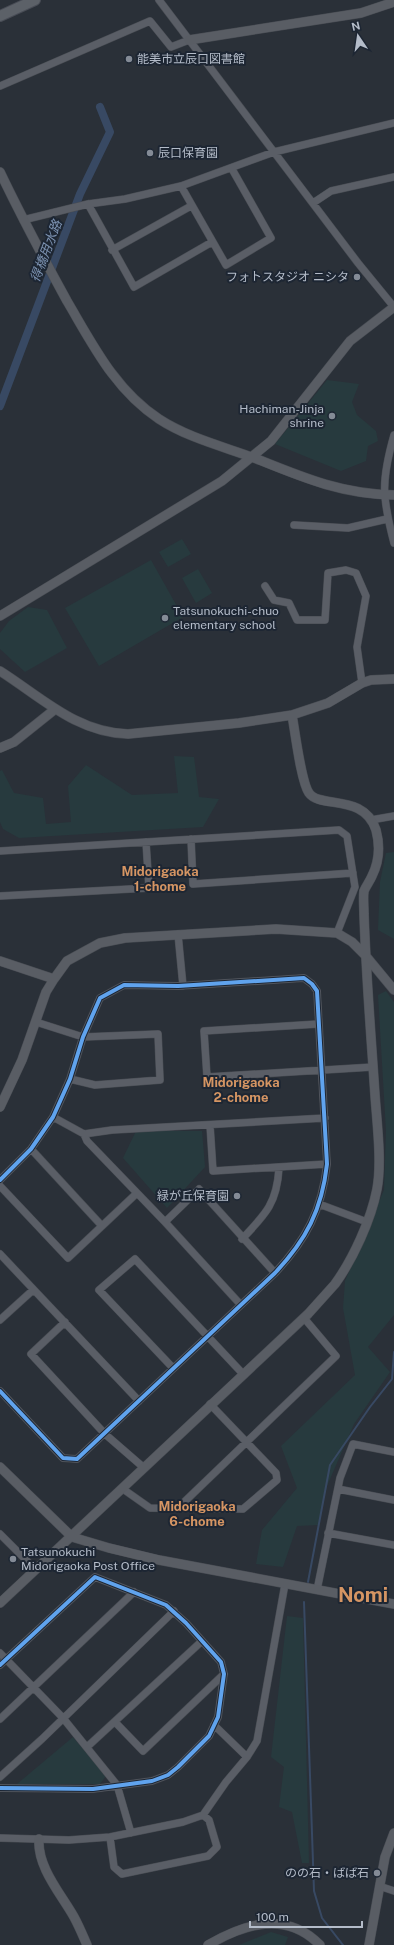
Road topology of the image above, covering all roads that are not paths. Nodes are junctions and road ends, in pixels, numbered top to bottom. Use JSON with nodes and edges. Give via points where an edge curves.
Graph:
{"nodes":[{"id":1,"x":35,"y":0,"type":"edge"},
{"id":2,"x":159,"y":0,"type":"edge"},
{"id":3,"x":394,"y":2,"type":"edge"},
{"id":4,"x":0,"y":16,"type":"edge"},
{"id":5,"x":189,"y":40,"type":"junction"},
{"id":6,"x":0,"y":86,"type":"edge"},
{"id":7,"x":394,"y":123,"type":"edge"},
{"id":8,"x":274,"y":152,"type":"junction"},
{"id":9,"x":232,"y":169,"type":"junction"},
{"id":10,"x":0,"y":172,"type":"edge"},
{"id":11,"x":394,"y":177,"type":"edge"},
{"id":12,"x":181,"y":186,"type":"junction"},
{"id":13,"x":313,"y":203,"type":"junction"},
{"id":14,"x":88,"y":204,"type":"junction"},
{"id":15,"x":191,"y":206,"type":"junction"},
{"id":16,"x":24,"y":220,"type":"junction"},
{"id":17,"x":212,"y":242,"type":"junction"},
{"id":18,"x":112,"y":250,"type":"junction"},
{"id":19,"x":394,"y":307,"type":"edge"},
{"id":20,"x":394,"y":435,"type":"edge"},
{"id":21,"x":252,"y":457,"type":"junction"},
{"id":22,"x":383,"y":495,"type":"junction"},
{"id":23,"x":394,"y":496,"type":"edge"},
{"id":24,"x":388,"y":519,"type":"junction"},
{"id":25,"x":294,"y":526,"type":"dead end"},
{"id":26,"x":394,"y":543,"type":"edge"},
{"id":27,"x":265,"y":586,"type":"dead end"},
{"id":28,"x":0,"y":616,"type":"edge"},
{"id":29,"x":0,"y":671,"type":"edge"},
{"id":30,"x":394,"y":679,"type":"edge"},
{"id":31,"x":362,"y":683,"type":"junction"},
{"id":32,"x":54,"y":710,"type":"junction"},
{"id":33,"x":292,"y":714,"type":"junction"},
{"id":34,"x":0,"y":748,"type":"edge"},
{"id":35,"x":394,"y":816,"type":"edge"},
{"id":36,"x":371,"y":820,"type":"junction"},
{"id":37,"x":191,"y":839,"type":"junction"},
{"id":38,"x":146,"y":842,"type":"junction"},
{"id":39,"x":0,"y":851,"type":"edge"},
{"id":40,"x":353,"y":873,"type":"junction"},
{"id":41,"x":0,"y":896,"type":"edge"},
{"id":42,"x":337,"y":933,"type":"junction"},
{"id":43,"x":178,"y":934,"type":"junction"},
{"id":44,"x":365,"y":955,"type":"junction"},
{"id":45,"x":0,"y":961,"type":"edge"},
{"id":46,"x":54,"y":979,"type":"junction"},
{"id":47,"x":183,"y":986,"type":"junction"},
{"id":48,"x":394,"y":990,"type":"edge"},
{"id":49,"x":36,"y":1022,"type":"junction"},
{"id":50,"x":318,"y":1024,"type":"junction"},
{"id":51,"x":83,"y":1037,"type":"junction"},
{"id":52,"x":373,"y":1067,"type":"junction"},
{"id":53,"x":321,"y":1071,"type":"junction"},
{"id":54,"x":70,"y":1079,"type":"junction"},
{"id":55,"x":0,"y":1107,"type":"edge"},
{"id":56,"x":53,"y":1117,"type":"junction"},
{"id":57,"x":325,"y":1118,"type":"junction"},
{"id":58,"x":210,"y":1125,"type":"junction"},
{"id":59,"x":84,"y":1134,"type":"junction"},
{"id":60,"x":31,"y":1149,"type":"junction"},
{"id":61,"x":326,"y":1164,"type":"junction"},
{"id":62,"x":279,"y":1168,"type":"junction"},
{"id":63,"x":0,"y":1180,"type":"edge"},
{"id":64,"x":0,"y":1186,"type":"edge"},
{"id":65,"x":137,"y":1193,"type":"junction"},
{"id":66,"x":319,"y":1204,"type":"junction"},
{"id":67,"x":165,"y":1222,"type":"junction"},
{"id":68,"x":367,"y":1222,"type":"junction"},
{"id":69,"x":102,"y":1226,"type":"junction"},
{"id":70,"x":242,"y":1239,"type":"junction"},
{"id":71,"x":0,"y":1254,"type":"edge"},
{"id":72,"x":275,"y":1273,"type":"junction"},
{"id":73,"x":33,"y":1290,"type":"junction"},
{"id":74,"x":240,"y":1304,"type":"junction"},
{"id":75,"x":304,"y":1318,"type":"junction"},
{"id":76,"x":0,"y":1320,"type":"edge"},
{"id":77,"x":65,"y":1322,"type":"junction"},
{"id":78,"x":208,"y":1336,"type":"junction"},
{"id":79,"x":173,"y":1368,"type":"junction"},
{"id":80,"x":244,"y":1376,"type":"junction"},
{"id":81,"x":0,"y":1391,"type":"edge"},
{"id":82,"x":139,"y":1401,"type":"junction"},
{"id":83,"x":210,"y":1404,"type":"junction"},
{"id":84,"x":105,"y":1434,"type":"junction"},
{"id":85,"x":246,"y":1442,"type":"junction"},
{"id":86,"x":394,"y":1452,"type":"edge"},
{"id":87,"x":143,"y":1467,"type":"junction"},
{"id":88,"x":1,"y":1469,"type":"edge"},
{"id":89,"x":123,"y":1489,"type":"junction"},
{"id":90,"x":338,"y":1489,"type":"junction"},
{"id":91,"x":394,"y":1500,"type":"edge"},
{"id":92,"x":179,"y":1507,"type":"junction"},
{"id":93,"x":328,"y":1533,"type":"junction"},
{"id":94,"x":0,"y":1534,"type":"edge"},
{"id":95,"x":72,"y":1537,"type":"junction"},
{"id":96,"x":394,"y":1545,"type":"edge"},
{"id":97,"x":35,"y":1570,"type":"junction"},
{"id":98,"x":285,"y":1584,"type":"junction"},
{"id":99,"x":317,"y":1590,"type":"junction"},
{"id":100,"x":134,"y":1592,"type":"junction"},
{"id":101,"x":0,"y":1603,"type":"edge"},
{"id":102,"x":394,"y":1604,"type":"edge"},
{"id":103,"x":174,"y":1611,"type":"junction"},
{"id":104,"x":202,"y":1641,"type":"junction"},
{"id":105,"x":0,"y":1653,"type":"edge"},
{"id":106,"x":6,"y":1659,"type":"junction"},
{"id":107,"x":0,"y":1665,"type":"edge"},
{"id":108,"x":224,"y":1674,"type":"junction"},
{"id":109,"x":33,"y":1687,"type":"junction"},
{"id":110,"x":63,"y":1718,"type":"junction"},
{"id":111,"x":0,"y":1719,"type":"edge"},
{"id":112,"x":115,"y":1722,"type":"junction"},
{"id":113,"x":214,"y":1725,"type":"junction"},
{"id":114,"x":87,"y":1748,"type":"junction"},
{"id":115,"x":247,"y":1757,"type":"junction"},
{"id":116,"x":0,"y":1777,"type":"edge"},
{"id":117,"x":117,"y":1785,"type":"junction"},
{"id":118,"x":0,"y":1788,"type":"edge"},
{"id":119,"x":203,"y":1815,"type":"junction"},
{"id":120,"x":131,"y":1833,"type":"junction"},
{"id":121,"x":394,"y":1833,"type":"edge"},
{"id":122,"x":110,"y":1837,"type":"junction"},
{"id":123,"x":0,"y":1838,"type":"edge"},
{"id":124,"x":39,"y":1840,"type":"junction"},
{"id":125,"x":379,"y":1886,"type":"junction"},
{"id":126,"x":394,"y":1890,"type":"edge"},
{"id":127,"x":87,"y":1945,"type":"edge"},
{"id":128,"x":208,"y":1945,"type":"edge"},
{"id":129,"x":320,"y":1945,"type":"edge"},
{"id":130,"x":369,"y":1945,"type":"edge"}],
"edges":[{"from":1,"to":4,"type":"main road"},
{"from":2,"to":5,"type":"street"},
{"from":3,"to":5,"type":"street","via":[[361,13]]},
{"from":5,"to":6,"type":"street","via":[[171,47],[150,21]]},
{"from":5,"to":8,"type":"street"},
{"from":7,"to":8,"type":"street"},
{"from":8,"to":9,"type":"street"},
{"from":8,"to":13,"type":"street"},
{"from":9,"to":12,"type":"street"},
{"from":9,"to":17,"type":"street","via":[[271,238],[226,265]]},
{"from":10,"to":16,"type":"street"},
{"from":11,"to":13,"type":"street","via":[[330,191]]},
{"from":12,"to":14,"type":"street","via":[[125,200]]},
{"from":12,"to":15,"type":"street"},
{"from":13,"to":19,"type":"street"},
{"from":14,"to":16,"type":"street"},
{"from":14,"to":18,"type":"street"},
{"from":15,"to":17,"type":"street"},
{"from":15,"to":18,"type":"street"},
{"from":16,"to":21,"type":"street","via":[[101,361],[128,395],[160,420]]},
{"from":17,"to":18,"type":"street","via":[[134,287]]},
{"from":19,"to":21,"type":"street","via":[[350,340],[271,441]]},
{"from":20,"to":22,"type":"street","via":[[386,462]]},
{"from":21,"to":22,"type":"street","via":[[321,484],[347,491]]},
{"from":21,"to":28,"type":"street","via":[[222,481]]},
{"from":22,"to":23,"type":"street"},
{"from":22,"to":24,"type":"street"},
{"from":24,"to":25,"type":"street","via":[[348,528]]},
{"from":24,"to":26,"type":"street"},
{"from":27,"to":31,"type":"street","via":[[274,600],[289,603],[297,620],[325,620],[328,573],[346,570],[356,573],[366,596],[357,647]]},
{"from":29,"to":32,"type":"street"},
{"from":30,"to":31,"type":"street","via":[[377,679]]},
{"from":31,"to":33,"type":"street","via":[[328,703]]},
{"from":32,"to":33,"type":"street","via":[[111,734],[239,723]]},
{"from":32,"to":34,"type":"street","via":[[14,742]]},
{"from":33,"to":36,"type":"street","via":[[304,780],[310,794],[349,805],[363,811]]},
{"from":35,"to":36,"type":"street"},
{"from":36,"to":44,"type":"street","via":[[375,829],[378,861],[365,890]]},
{"from":37,"to":38,"type":"street"},
{"from":37,"to":40,"type":"street","via":[[339,830],[347,836]]},
{"from":37,"to":40,"type":"street","via":[[193,884]]},
{"from":38,"to":39,"type":"street"},
{"from":38,"to":41,"type":"street","via":[[149,888]]},
{"from":40,"to":42,"type":"street","via":[[355,887]]},
{"from":42,"to":43,"type":"street","via":[[276,929]]},
{"from":42,"to":44,"type":"street","via":[[352,942]]},
{"from":43,"to":46,"type":"street","via":[[125,938],[100,943],[67,961]]},
{"from":43,"to":47,"type":"street"},
{"from":44,"to":48,"type":"street"},
{"from":44,"to":52,"type":"street"},
{"from":45,"to":46,"type":"street"},
{"from":46,"to":49,"type":"street","via":[[46,992]]},
{"from":47,"to":50,"type":"street","via":[[304,978],[317,991]]},
{"from":47,"to":51,"type":"street","via":[[124,985],[112,990],[100,998]]},
{"from":49,"to":51,"type":"street"},
{"from":49,"to":55,"type":"street"},
{"from":50,"to":53,"type":"street"},
{"from":50,"to":53,"type":"street","via":[[204,1031],[207,1077]]},
{"from":51,"to":54,"type":"street"},
{"from":51,"to":54,"type":"street","via":[[158,1034],[160,1080],[95,1085]]},
{"from":52,"to":53,"type":"street"},
{"from":52,"to":68,"type":"street","via":[[378,1145],[377,1189]]},
{"from":53,"to":57,"type":"street"},
{"from":54,"to":56,"type":"street"},
{"from":56,"to":59,"type":"street"},
{"from":56,"to":60,"type":"street"},
{"from":57,"to":58,"type":"street"},
{"from":57,"to":61,"type":"street"},
{"from":58,"to":59,"type":"street"},
{"from":58,"to":62,"type":"street","via":[[213,1171]]},
{"from":59,"to":65,"type":"street"},
{"from":60,"to":63,"type":"street"},
{"from":60,"to":69,"type":"street"},
{"from":61,"to":62,"type":"street"},
{"from":61,"to":66,"type":"street","via":[[325,1185]]},
{"from":62,"to":70,"type":"street","via":[[278,1186],[266,1214]]},
{"from":64,"to":69,"type":"street","via":[[68,1258]]},
{"from":65,"to":67,"type":"street"},
{"from":65,"to":69,"type":"street"},
{"from":66,"to":68,"type":"street"},
{"from":66,"to":72,"type":"street","via":[[295,1252]]},
{"from":67,"to":70,"type":"street","via":[[199,1189]]},
{"from":67,"to":74,"type":"street"},
{"from":68,"to":75,"type":"street","via":[[354,1252],[335,1283]]},
{"from":70,"to":72,"type":"street"},
{"from":71,"to":73,"type":"street"},
{"from":72,"to":74,"type":"street"},
{"from":73,"to":76,"type":"street"},
{"from":73,"to":77,"type":"street"},
{"from":74,"to":78,"type":"street"},
{"from":75,"to":80,"type":"street"},
{"from":75,"to":85,"type":"street","via":[[336,1356]]},
{"from":77,"to":82,"type":"street"},
{"from":77,"to":84,"type":"street","via":[[32,1354]]},
{"from":78,"to":79,"type":"street"},
{"from":78,"to":79,"type":"street","via":[[135,1259],[99,1290]]},
{"from":78,"to":80,"type":"street"},
{"from":79,"to":82,"type":"street"},
{"from":80,"to":83,"type":"street"},
{"from":81,"to":84,"type":"street","via":[[63,1458],[77,1459]]},
{"from":82,"to":84,"type":"street"},
{"from":83,"to":85,"type":"street"},
{"from":83,"to":87,"type":"street"},
{"from":84,"to":87,"type":"street"},
{"from":85,"to":92,"type":"street"},
{"from":85,"to":92,"type":"street","via":[[276,1473],[277,1480],[243,1509]]},
{"from":86,"to":90,"type":"street","via":[[353,1444]]},
{"from":87,"to":89,"type":"street"},
{"from":88,"to":95,"type":"street"},
{"from":89,"to":92,"type":"street","via":[[150,1508]]},
{"from":89,"to":95,"type":"street"},
{"from":90,"to":91,"type":"street"},
{"from":90,"to":93,"type":"street"},
{"from":93,"to":96,"type":"street"},
{"from":93,"to":99,"type":"street"},
{"from":94,"to":97,"type":"street"},
{"from":95,"to":97,"type":"street"},
{"from":95,"to":98,"type":"street","via":[[159,1560]]},
{"from":97,"to":101,"type":"street"},
{"from":98,"to":99,"type":"street"},
{"from":98,"to":115,"type":"street","via":[[257,1741]]},
{"from":99,"to":102,"type":"street"},
{"from":100,"to":103,"type":"street"},
{"from":100,"to":106,"type":"street","via":[[95,1577]]},
{"from":100,"to":109,"type":"street"},
{"from":103,"to":104,"type":"street"},
{"from":103,"to":110,"type":"street"},
{"from":104,"to":108,"type":"street","via":[[221,1662]]},
{"from":104,"to":112,"type":"street"},
{"from":105,"to":106,"type":"street"},
{"from":106,"to":107,"type":"street"},
{"from":106,"to":109,"type":"street"},
{"from":108,"to":112,"type":"street","via":[[143,1751]]},
{"from":108,"to":113,"type":"street","via":[[218,1717]]},
{"from":109,"to":110,"type":"street"},
{"from":109,"to":111,"type":"street"},
{"from":110,"to":114,"type":"street"},
{"from":110,"to":116,"type":"street"},
{"from":112,"to":114,"type":"street"},
{"from":113,"to":115,"type":"street"},
{"from":113,"to":117,"type":"street","via":[[208,1736],[168,1775],[152,1781]]},
{"from":114,"to":117,"type":"street"},
{"from":115,"to":119,"type":"street"},
{"from":117,"to":118,"type":"street","via":[[92,1789]]},
{"from":117,"to":120,"type":"street"},
{"from":119,"to":120,"type":"street"},
{"from":119,"to":122,"type":"street","via":[[209,1820],[217,1847],[208,1856],[122,1874],[114,1867]]},
{"from":120,"to":122,"type":"street"},
{"from":121,"to":125,"type":"street","via":[[385,1857]]},
{"from":122,"to":124,"type":"street"},
{"from":123,"to":124,"type":"street"},
{"from":124,"to":127,"type":"street","via":[[39,1852],[52,1881]]},
{"from":125,"to":126,"type":"street"},
{"from":125,"to":130,"type":"street"},
{"from":128,"to":129,"type":"street","via":[[237,1930],[278,1922],[307,1935]]}]}
